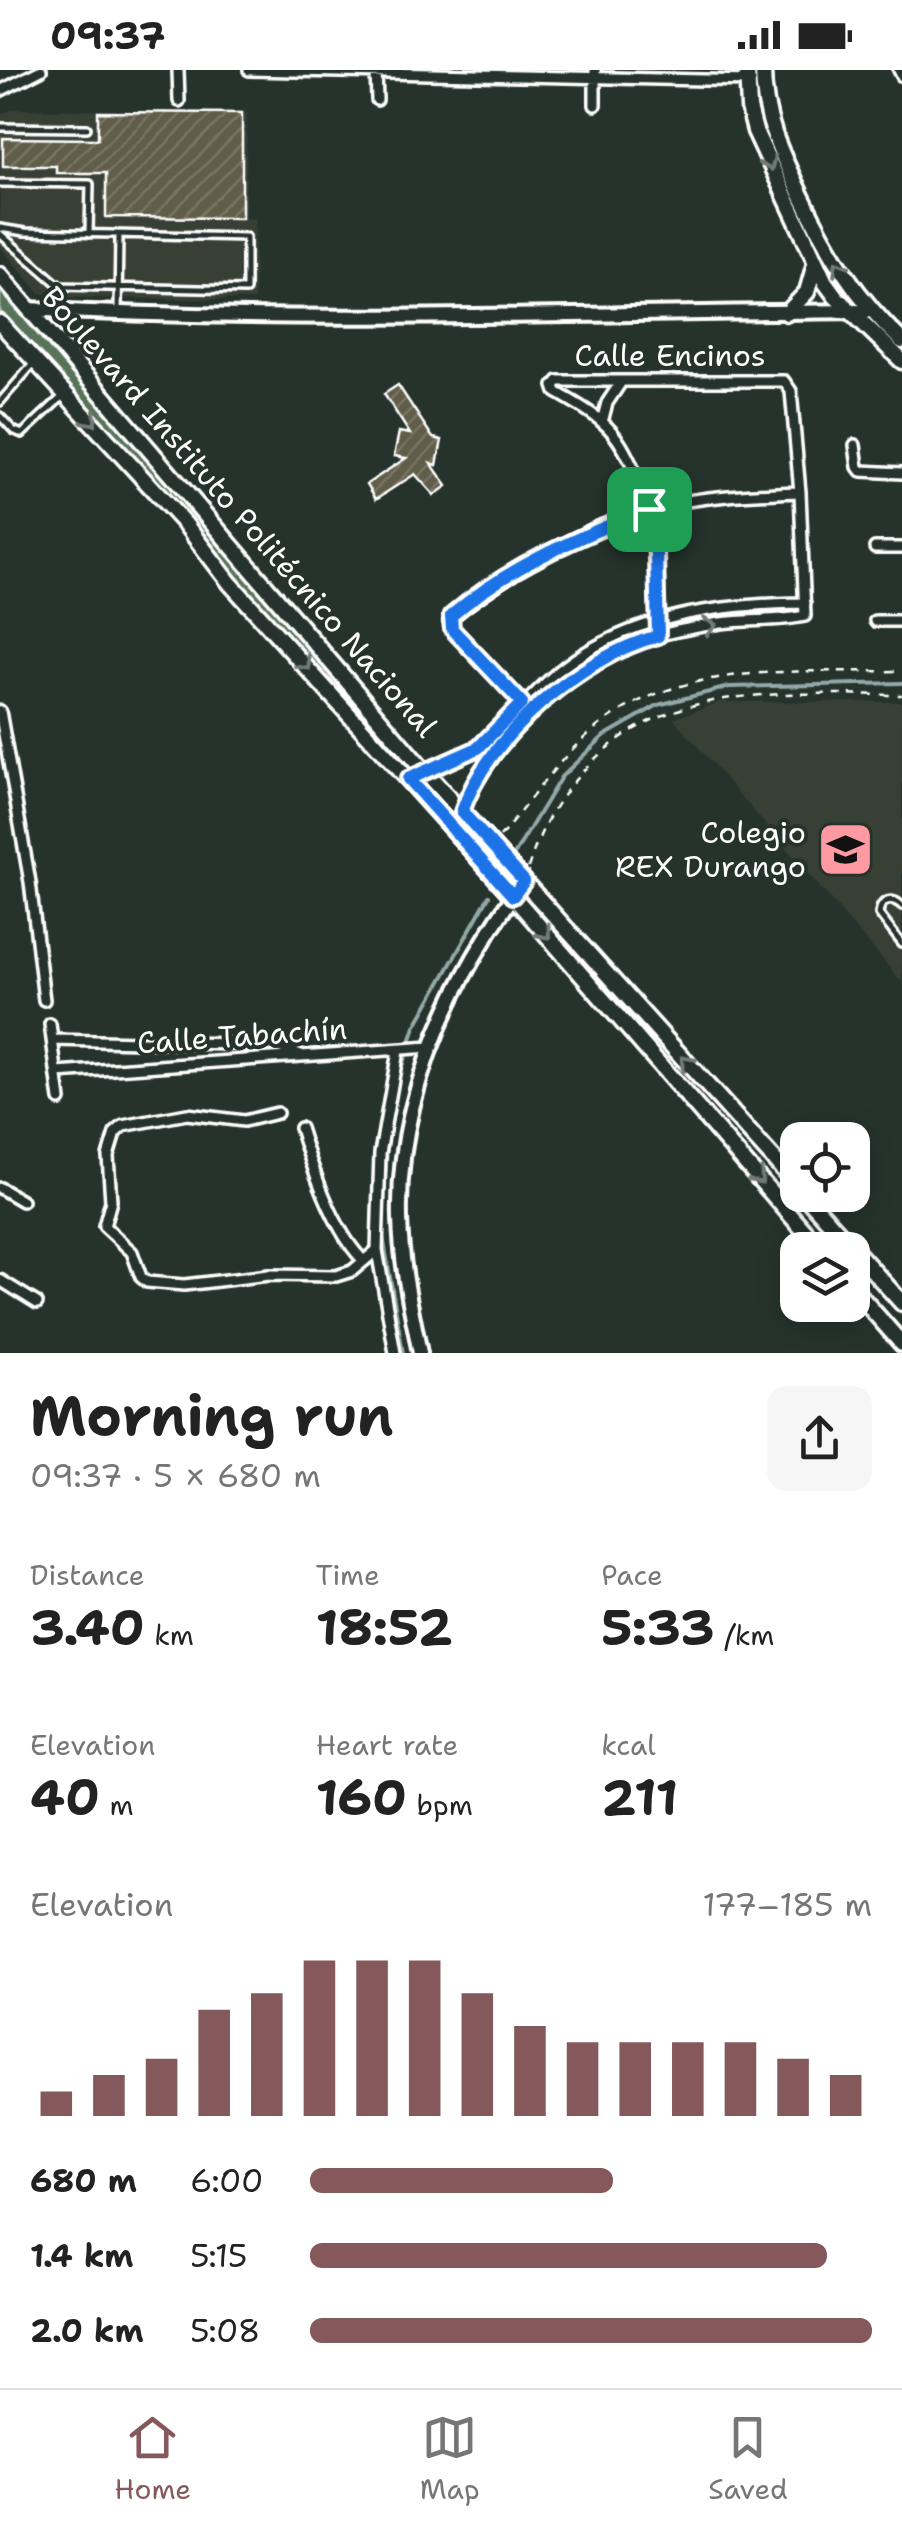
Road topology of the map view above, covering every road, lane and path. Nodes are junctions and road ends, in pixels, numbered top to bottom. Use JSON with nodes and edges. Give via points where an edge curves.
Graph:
{"nodes":[{"id":1,"x":41,"y":70,"type":"edge"},
{"id":2,"x":178,"y":70,"type":"edge"},
{"id":3,"x":248,"y":70,"type":"edge"},
{"id":4,"x":376,"y":71,"type":"edge"},
{"id":5,"x":28,"y":72,"type":"edge"},
{"id":6,"x":450,"y":72,"type":"edge"},
{"id":7,"x":522,"y":73,"type":"edge"},
{"id":8,"x":595,"y":74,"type":"edge"},
{"id":9,"x":670,"y":74,"type":"edge"},
{"id":10,"x":747,"y":76,"type":"edge"},
{"id":11,"x":763,"y":76,"type":"edge"},
{"id":12,"x":0,"y":90,"type":"edge"},
{"id":13,"x":376,"y":100,"type":"dead end"},
{"id":14,"x":179,"y":101,"type":"dead end"},
{"id":15,"x":595,"y":105,"type":"dead end"},
{"id":16,"x":0,"y":127,"type":"edge"},
{"id":17,"x":87,"y":128,"type":"dead end"},
{"id":18,"x":0,"y":183,"type":"edge"},
{"id":19,"x":0,"y":231,"type":"edge"},
{"id":20,"x":89,"y":234,"type":"junction"},
{"id":21,"x":119,"y":236,"type":"junction"},
{"id":22,"x":814,"y":263,"type":"junction"},
{"id":23,"x":0,"y":275,"type":"edge"},
{"id":24,"x":118,"y":288,"type":"junction"},
{"id":25,"x":28,"y":309,"type":"junction"},
{"id":26,"x":850,"y":311,"type":"junction"},
{"id":27,"x":870,"y":311,"type":"junction"},
{"id":28,"x":787,"y":313,"type":"junction"},
{"id":29,"x":118,"y":314,"type":"junction"},
{"id":30,"x":0,"y":323,"type":"edge"},
{"id":31,"x":899,"y":345,"type":"edge"},
{"id":32,"x":36,"y":361,"type":"junction"},
{"id":33,"x":621,"y":382,"type":"junction"},
{"id":34,"x":66,"y":393,"type":"junction"},
{"id":35,"x":0,"y":402,"type":"edge"},
{"id":36,"x":0,"y":416,"type":"edge"},
{"id":37,"x":602,"y":422,"type":"junction"},
{"id":38,"x":855,"y":446,"type":"dead end"},
{"id":39,"x":902,"y":473,"type":"edge"},
{"id":40,"x":800,"y":492,"type":"junction"},
{"id":41,"x":649,"y":509,"type":"junction"},
{"id":42,"x":875,"y":548,"type":"dead end"},
{"id":43,"x":902,"y":548,"type":"edge"},
{"id":44,"x":805,"y":603,"type":"junction"},
{"id":45,"x":875,"y":621,"type":"dead end"},
{"id":46,"x":902,"y":621,"type":"edge"},
{"id":47,"x":657,"y":622,"type":"junction"},
{"id":48,"x":658,"y":636,"type":"junction"},
{"id":49,"x":902,"y":671,"type":"edge"},
{"id":50,"x":902,"y":695,"type":"edge"},
{"id":51,"x":522,"y":703,"type":"junction"},
{"id":52,"x":0,"y":711,"type":"edge"},
{"id":53,"x":532,"y":713,"type":"junction"},
{"id":54,"x":493,"y":735,"type":"junction"},
{"id":55,"x":501,"y":746,"type":"junction"},
{"id":56,"x":465,"y":754,"type":"junction"},
{"id":57,"x":424,"y":771,"type":"junction"},
{"id":58,"x":481,"y":774,"type":"junction"},
{"id":59,"x":408,"y":779,"type":"junction"},
{"id":60,"x":462,"y":812,"type":"junction"},
{"id":61,"x":493,"y":846,"type":"junction"},
{"id":62,"x":524,"y":881,"type":"junction"},
{"id":63,"x":513,"y":896,"type":"junction"},
{"id":64,"x":902,"y":906,"type":"edge"},
{"id":65,"x":902,"y":944,"type":"edge"},
{"id":66,"x":44,"y":1000,"type":"dead end"},
{"id":67,"x":50,"y":1024,"type":"dead end"},
{"id":68,"x":52,"y":1040,"type":"junction"},
{"id":69,"x":430,"y":1047,"type":"junction"},
{"id":70,"x":404,"y":1050,"type":"junction"},
{"id":71,"x":304,"y":1056,"type":"junction"},
{"id":72,"x":56,"y":1073,"type":"junction"},
{"id":73,"x":60,"y":1100,"type":"dead end"},
{"id":74,"x":277,"y":1113,"type":"dead end"},
{"id":75,"x":300,"y":1128,"type":"dead end"},
{"id":76,"x":780,"y":1166,"type":"edge"},
{"id":77,"x":0,"y":1188,"type":"edge"},
{"id":78,"x":22,"y":1201,"type":"dead end"},
{"id":79,"x":820,"y":1212,"type":"edge"},
{"id":80,"x":804,"y":1232,"type":"edge"},
{"id":81,"x":377,"y":1250,"type":"junction"},
{"id":82,"x":364,"y":1261,"type":"junction"},
{"id":83,"x":0,"y":1280,"type":"edge"},
{"id":84,"x":37,"y":1303,"type":"dead end"},
{"id":85,"x":902,"y":1303,"type":"edge"},
{"id":86,"x":870,"y":1308,"type":"edge"},
{"id":87,"x":902,"y":1344,"type":"edge"},
{"id":88,"x":395,"y":1353,"type":"edge"},
{"id":89,"x":420,"y":1353,"type":"edge"}],
"edges":[{"from":1,"to":5,"type":"street"},
{"from":2,"to":14,"type":"street"},
{"from":3,"to":4,"type":"street"},
{"from":4,"to":6,"type":"street"},
{"from":4,"to":13,"type":"street"},
{"from":5,"to":12,"type":"street"},
{"from":6,"to":7,"type":"street"},
{"from":7,"to":8,"type":"street"},
{"from":8,"to":9,"type":"street"},
{"from":8,"to":15,"type":"street"},
{"from":9,"to":10,"type":"street"},
{"from":10,"to":11,"type":"street"},
{"from":10,"to":22,"type":"main road","one_way":true,"via":[[755,131]]},
{"from":27,"to":11,"type":"main road","one_way":true,"via":[[832,257],[781,154]]},
{"from":16,"to":17,"type":"lane"},
{"from":18,"to":20,"type":"lane","via":[[90,184]]},
{"from":19,"to":20,"type":"lane"},
{"from":19,"to":24,"type":"lane","via":[[60,286]]},
{"from":20,"to":21,"type":"lane"},
{"from":21,"to":24,"type":"lane"},
{"from":21,"to":24,"type":"lane","via":[[246,237],[246,290]]},
{"from":22,"to":26,"type":"main road"},
{"from":22,"to":28,"type":"main road","via":[[807,292]]},
{"from":23,"to":25,"type":"main road","name":"Boulevard Instituto Politécnico Nacional"},
{"from":24,"to":29,"type":"lane"},
{"from":25,"to":29,"type":"street"},
{"from":25,"to":57,"type":"main road","name":"Boulevard Instituto Politécnico Nacional"},
{"from":26,"to":27,"type":"street"},
{"from":26,"to":28,"type":"street"},
{"from":26,"to":31,"type":"main road","via":[[874,335]]},
{"from":27,"to":31,"type":"main road"},
{"from":28,"to":29,"type":"street"},
{"from":30,"to":32,"type":"main road","name":"Boulevard Instituto Politécnico Nacional"},
{"from":32,"to":34,"type":"main road","name":"Boulevard Instituto Politécnico Nacional"},
{"from":32,"to":35,"type":"lane"},
{"from":33,"to":37,"type":"street"},
{"from":33,"to":37,"type":"street","name":"Calle Encinos","via":[[554,386]]},
{"from":33,"to":40,"type":"street","name":"Calle Encinos","via":[[787,384]]},
{"from":34,"to":36,"type":"lane","via":[[22,434]]},
{"from":34,"to":59,"type":"main road","name":"Boulevard Instituto Politécnico Nacional","one_way":true},
{"from":37,"to":41,"type":"street","via":[[628,458]]},
{"from":38,"to":39,"type":"street","via":[[861,470]]},
{"from":40,"to":41,"type":"street"},
{"from":40,"to":44,"type":"street"},
{"from":41,"to":47,"type":"street"},
{"from":41,"to":51,"type":"street","via":[[566,544],[451,616],[452,629]]},
{"from":42,"to":43,"type":"street"},
{"from":44,"to":47,"type":"street","via":[[735,606]]},
{"from":48,"to":44,"type":"street","one_way":true,"via":[[802,617]]},
{"from":45,"to":46,"type":"street"},
{"from":47,"to":48,"type":"street"},
{"from":47,"to":51,"type":"street","via":[[588,651]]},
{"from":48,"to":53,"type":"street","via":[[592,665]]},
{"from":49,"to":61,"type":"path","via":[[747,674],[670,688],[588,735]]},
{"from":50,"to":62,"type":"path","via":[[738,696],[654,717],[600,753],[574,780],[540,831]]},
{"from":51,"to":53,"type":"street"},
{"from":51,"to":54,"type":"street"},
{"from":52,"to":66,"type":"street"},
{"from":53,"to":55,"type":"street"},
{"from":54,"to":55,"type":"street"},
{"from":54,"to":56,"type":"street"},
{"from":55,"to":58,"type":"street"},
{"from":56,"to":57,"type":"street"},
{"from":56,"to":58,"type":"street"},
{"from":57,"to":59,"type":"main road"},
{"from":57,"to":60,"type":"main road","name":"Boulevard Instituto Politécnico Nacional"},
{"from":58,"to":60,"type":"street"},
{"from":59,"to":63,"type":"main road","name":"Boulevard Instituto Politécnico Nacional"},
{"from":60,"to":61,"type":"main road","name":"Boulevard Instituto Politécnico Nacional"},
{"from":61,"to":62,"type":"main road","name":"Boulevard Instituto Politécnico Nacional"},
{"from":62,"to":63,"type":"street"},
{"from":76,"to":62,"type":"main road","name":"Boulevard Instituto Politécnico Nacional","one_way":true},
{"from":63,"to":69,"type":"street"},
{"from":63,"to":80,"type":"main road","name":"Boulevard Instituto Politécnico Nacional","one_way":true},
{"from":64,"to":65,"type":"lane","via":[[887,900],[879,914]]},
{"from":67,"to":68,"type":"street"},
{"from":68,"to":71,"type":"street","via":[[274,1046]]},
{"from":68,"to":72,"type":"street"},
{"from":69,"to":70,"type":"street","name":"Calle Tabachín"},
{"from":69,"to":89,"type":"street","via":[[410,1112],[400,1187],[403,1261]]},
{"from":70,"to":71,"type":"street","name":"Calle Tabachín"},
{"from":70,"to":81,"type":"street","via":[[380,1154]]},
{"from":71,"to":72,"type":"street","name":"Calle Tabachín"},
{"from":72,"to":73,"type":"street"},
{"from":74,"to":82,"type":"street","via":[[244,1121],[187,1114],[123,1126],[108,1156],[112,1195],[106,1231],[132,1252],[141,1276],[154,1285],[336,1276]]},
{"from":75,"to":82,"type":"street","via":[[342,1233]]},
{"from":77,"to":78,"type":"street"},
{"from":79,"to":85,"type":"main road"},
{"from":81,"to":82,"type":"street"},
{"from":81,"to":88,"type":"street"},
{"from":83,"to":84,"type":"street"},
{"from":86,"to":87,"type":"main road"}]}
